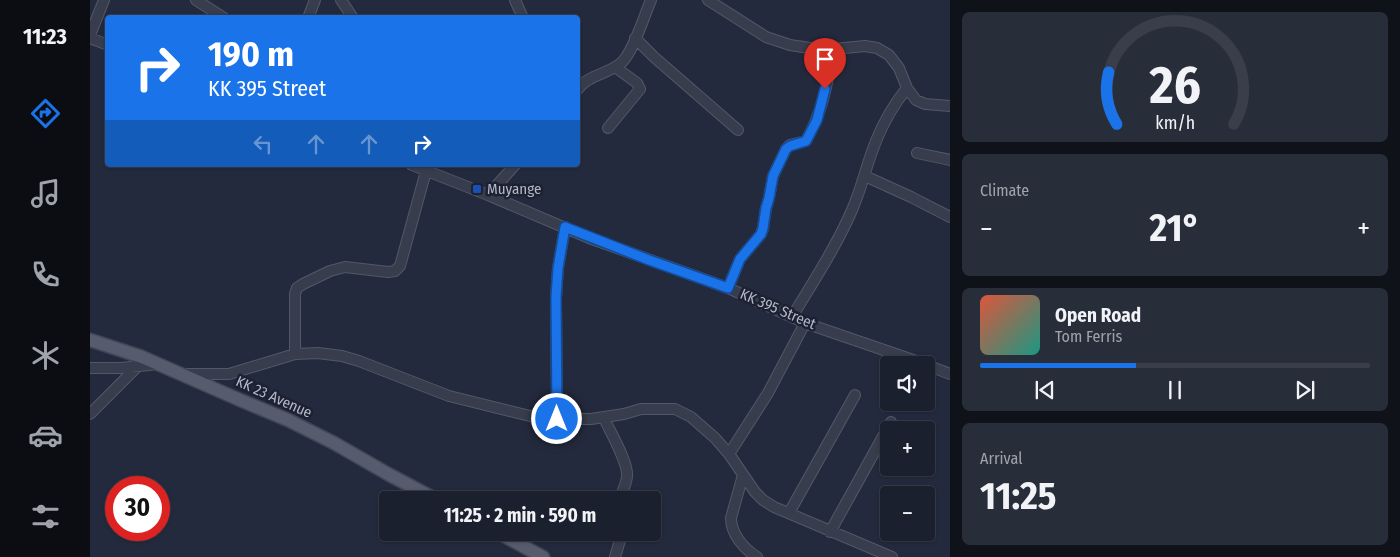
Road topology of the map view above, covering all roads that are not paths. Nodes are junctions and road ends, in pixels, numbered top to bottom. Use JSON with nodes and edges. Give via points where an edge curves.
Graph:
{"nodes":[{"id":1,"x":104,"y":0,"type":"edge"},
{"id":2,"x":196,"y":0,"type":"edge"},
{"id":3,"x":315,"y":0,"type":"edge"},
{"id":4,"x":341,"y":0,"type":"edge"},
{"id":5,"x":515,"y":0,"type":"edge"},
{"id":6,"x":651,"y":0,"type":"edge"},
{"id":7,"x":708,"y":0,"type":"edge"},
{"id":8,"x":219,"y":15,"type":"edge"},
{"id":9,"x":309,"y":15,"type":"edge"},
{"id":10,"x":351,"y":15,"type":"edge"},
{"id":11,"x":522,"y":15,"type":"edge"},
{"id":12,"x":90,"y":37,"type":"edge"},
{"id":13,"x":635,"y":38,"type":"junction"},
{"id":14,"x":105,"y":44,"type":"edge"},
{"id":15,"x":832,"y":49,"type":"junction"},
{"id":16,"x":615,"y":67,"type":"junction"},
{"id":17,"x":580,"y":84,"type":"edge"},
{"id":18,"x":907,"y":88,"type":"junction"},
{"id":19,"x":950,"y":106,"type":"edge"},
{"id":20,"x":608,"y":128,"type":"dead end"},
{"id":21,"x":738,"y":130,"type":"dead end"},
{"id":22,"x":918,"y":153,"type":"dead end"},
{"id":23,"x":950,"y":160,"type":"edge"},
{"id":24,"x":417,"y":167,"type":"edge"},
{"id":25,"x":513,"y":167,"type":"edge"},
{"id":26,"x":426,"y":171,"type":"junction"},
{"id":27,"x":865,"y":176,"type":"junction"},
{"id":28,"x":488,"y":195,"type":"junction"},
{"id":29,"x":950,"y":217,"type":"edge"},
{"id":30,"x":565,"y":227,"type":"junction"},
{"id":31,"x":728,"y":288,"type":"junction"},
{"id":32,"x":792,"y":317,"type":"junction"},
{"id":33,"x":805,"y":322,"type":"junction"},
{"id":34,"x":90,"y":340,"type":"edge"},
{"id":35,"x":295,"y":354,"type":"junction"},
{"id":36,"x":158,"y":364,"type":"junction"},
{"id":37,"x":137,"y":367,"type":"junction"},
{"id":38,"x":90,"y":368,"type":"edge"},
{"id":39,"x":181,"y":374,"type":"junction"},
{"id":40,"x":950,"y":374,"type":"edge"},
{"id":41,"x":855,"y":396,"type":"dead end"},
{"id":42,"x":90,"y":414,"type":"edge"},
{"id":43,"x":604,"y":418,"type":"junction"},
{"id":44,"x":557,"y":419,"type":"junction"},
{"id":45,"x":880,"y":442,"type":"edge"},
{"id":46,"x":729,"y":454,"type":"junction"},
{"id":47,"x":743,"y":476,"type":"junction"},
{"id":48,"x":420,"y":491,"type":"edge"},
{"id":49,"x":622,"y":491,"type":"edge"},
{"id":50,"x":789,"y":513,"type":"junction"},
{"id":51,"x":830,"y":532,"type":"junction"},
{"id":52,"x":513,"y":541,"type":"edge"},
{"id":53,"x":621,"y":541,"type":"edge"},
{"id":54,"x":889,"y":556,"type":"edge"},
{"id":55,"x":543,"y":557,"type":"edge"},
{"id":56,"x":615,"y":557,"type":"edge"},
{"id":57,"x":757,"y":557,"type":"edge"}],
"edges":[{"from":1,"to":12,"type":"street"},
{"from":2,"to":8,"type":"street"},
{"from":3,"to":9,"type":"street"},
{"from":4,"to":10,"type":"street"},
{"from":5,"to":11,"type":"street"},
{"from":6,"to":13,"type":"street"},
{"from":7,"to":15,"type":"street","via":[[766,37],[790,45]]},
{"from":12,"to":14,"type":"street"},
{"from":13,"to":16,"type":"street","via":[[629,52]]},
{"from":13,"to":21,"type":"street"},
{"from":15,"to":18,"type":"street","via":[[877,48],[889,55],[899,68]]},
{"from":15,"to":31,"type":"street","via":[[817,120],[806,141],[786,149],[773,176],[761,234],[740,259]]},
{"from":16,"to":17,"type":"street"},
{"from":16,"to":20,"type":"street","via":[[637,83],[640,89]]},
{"from":18,"to":19,"type":"street","via":[[916,100],[925,104]]},
{"from":18,"to":27,"type":"street","via":[[886,119]]},
{"from":22,"to":23,"type":"street"},
{"from":24,"to":26,"type":"street","name":"KK 395 Street"},
{"from":25,"to":28,"type":"street"},
{"from":26,"to":28,"type":"street","name":"KK 395 Street"},
{"from":26,"to":35,"type":"street","via":[[400,266],[388,272],[345,266],[297,288]]},
{"from":27,"to":29,"type":"street"},
{"from":27,"to":32,"type":"street","via":[[832,249]]},
{"from":28,"to":30,"type":"street","name":"KK 395 Street"},
{"from":30,"to":31,"type":"street","name":"KK 395 Street"},
{"from":30,"to":44,"type":"street","via":[[556,297]]},
{"from":31,"to":32,"type":"street","name":"KK 395 Street"},
{"from":32,"to":33,"type":"street","name":"KK 395 Street"},
{"from":33,"to":40,"type":"street","name":"KK 395 Street"},
{"from":33,"to":46,"type":"street","via":[[768,393]]},
{"from":34,"to":36,"type":"main road","name":"KK 23 Avenue"},
{"from":35,"to":39,"type":"street","via":[[229,374]]},
{"from":35,"to":44,"type":"street","via":[[342,356],[449,396],[530,416]]},
{"from":36,"to":37,"type":"street"},
{"from":36,"to":39,"type":"main road","name":"KK 23 Avenue"},
{"from":37,"to":38,"type":"street"},
{"from":37,"to":42,"type":"street"},
{"from":39,"to":48,"type":"main road","name":"KK 23 Avenue","via":[[334,442]]},
{"from":41,"to":50,"type":"street"},
{"from":43,"to":44,"type":"street"},
{"from":43,"to":46,"type":"street","via":[[641,409],[675,409],[691,417]]},
{"from":43,"to":49,"type":"street","via":[[626,469]]},
{"from":45,"to":51,"type":"street"},
{"from":46,"to":47,"type":"street"},
{"from":47,"to":50,"type":"street","via":[[763,500]]},
{"from":47,"to":57,"type":"street","via":[[731,523],[742,544]]},
{"from":50,"to":51,"type":"street"},
{"from":51,"to":54,"type":"street"},
{"from":52,"to":55,"type":"main road"},
{"from":53,"to":56,"type":"street"}]}
